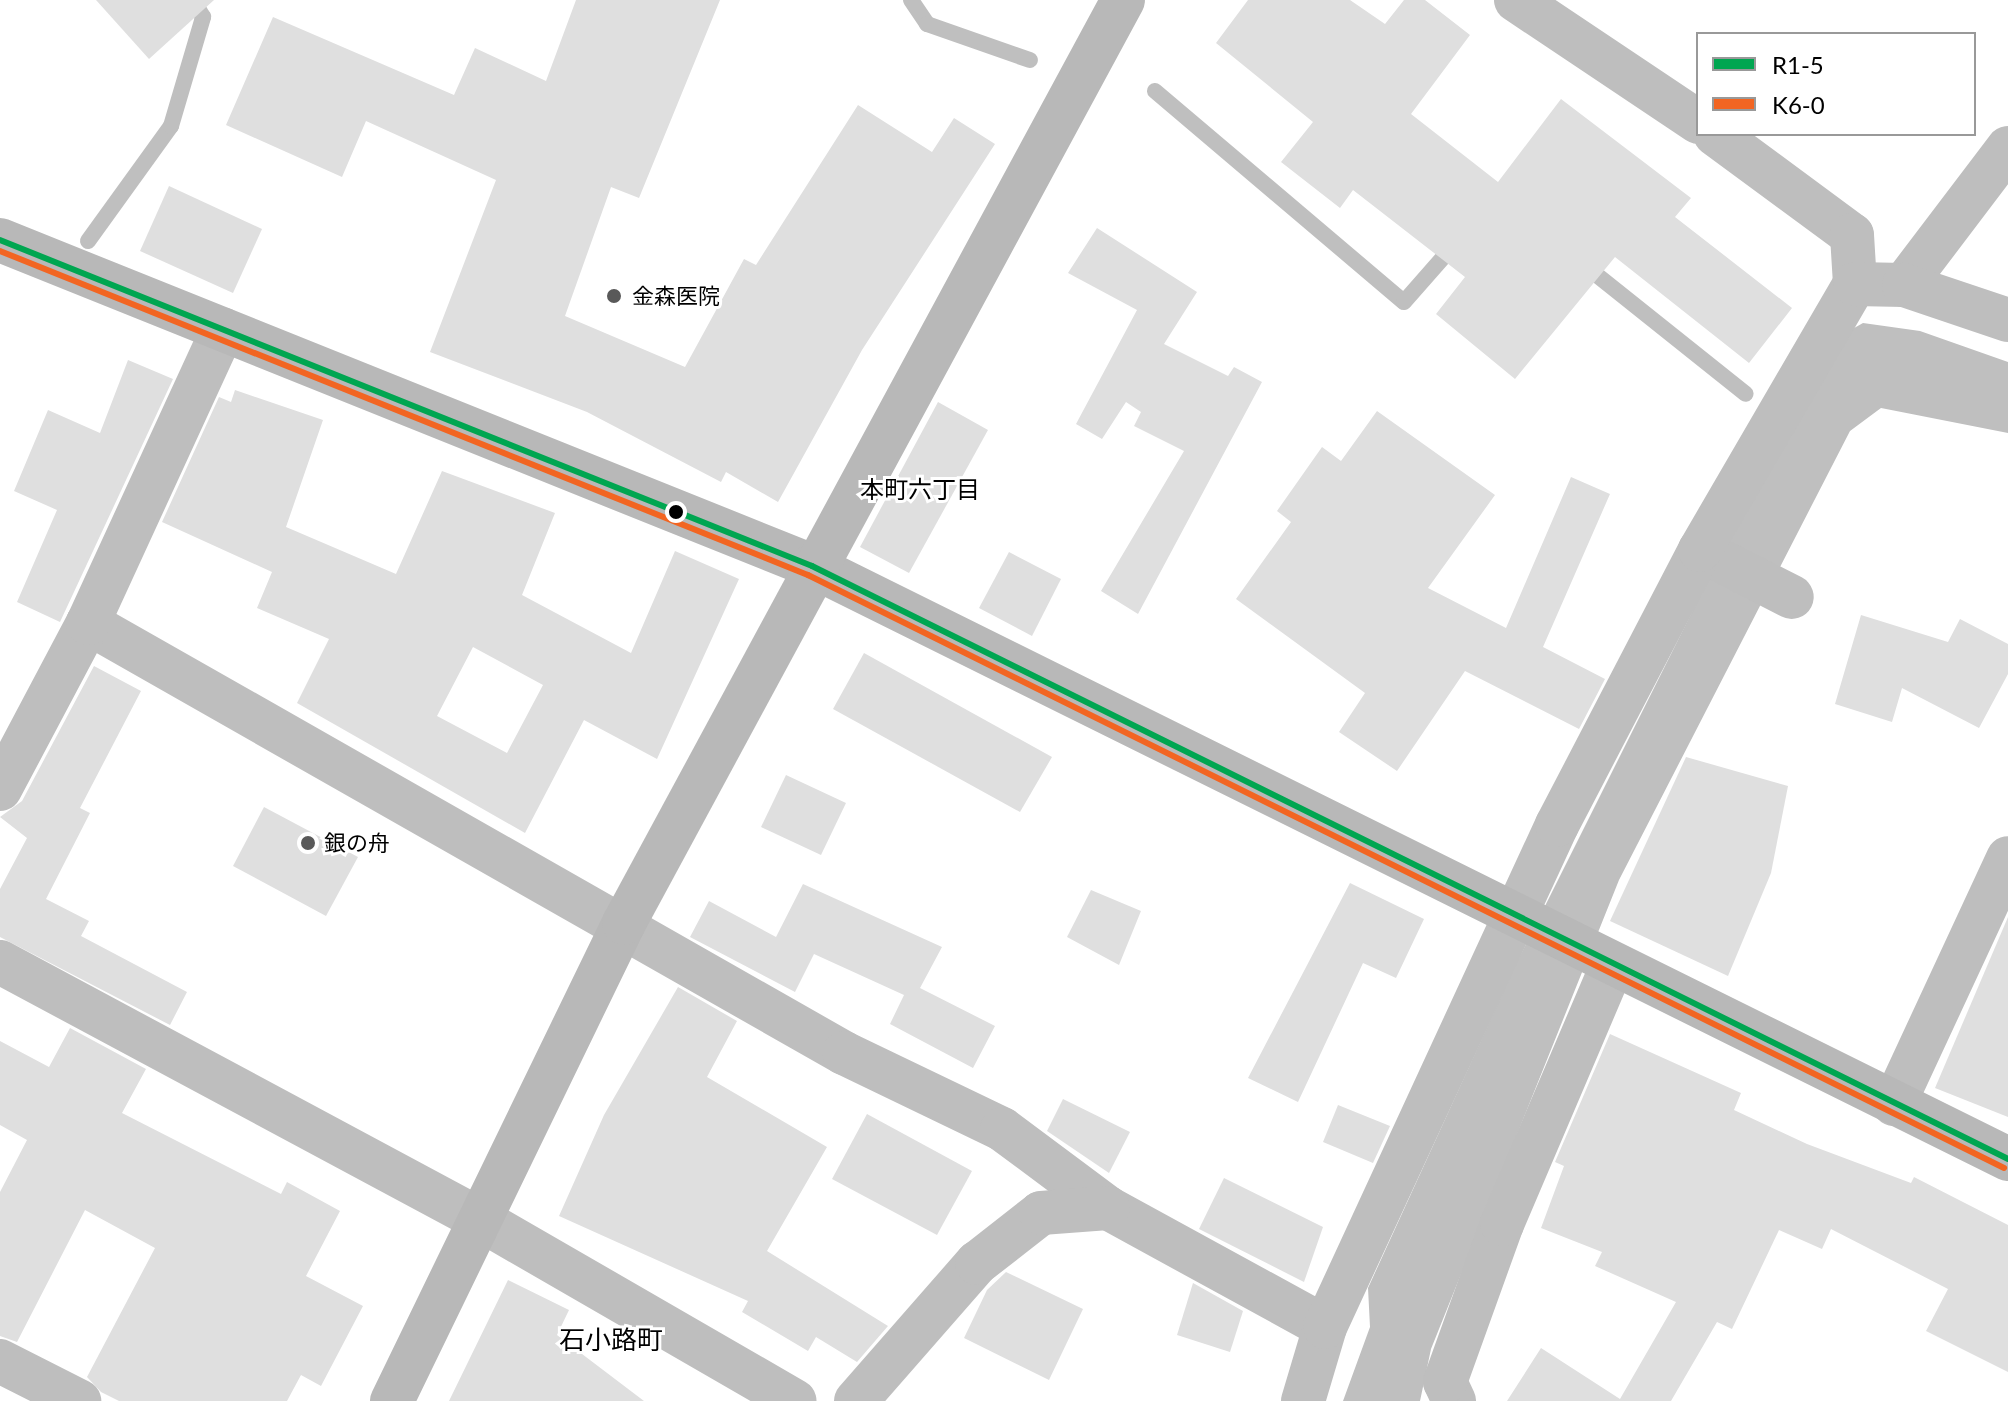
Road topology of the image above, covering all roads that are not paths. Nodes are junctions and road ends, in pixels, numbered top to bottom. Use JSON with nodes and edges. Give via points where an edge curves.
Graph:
{"nodes":[{"id":1,"x":1123,"y":0,"type":"edge"},
{"id":2,"x":1516,"y":0,"type":"edge"},
{"id":3,"x":1696,"y":121,"type":"edge"},
{"id":4,"x":1718,"y":136,"type":"edge"},
{"id":5,"x":2008,"y":148,"type":"edge"},
{"id":6,"x":0,"y":240,"type":"edge"},
{"id":7,"x":1855,"y":284,"type":"junction"},
{"id":8,"x":1904,"y":285,"type":"junction"},
{"id":9,"x":2008,"y":320,"type":"edge"},
{"id":10,"x":223,"y":330,"type":"junction"},
{"id":11,"x":1700,"y":550,"type":"junction"},
{"id":12,"x":812,"y":566,"type":"junction"},
{"id":13,"x":1792,"y":597,"type":"dead end"},
{"id":14,"x":88,"y":623,"type":"junction"},
{"id":15,"x":0,"y":789,"type":"edge"},
{"id":16,"x":2008,"y":858,"type":"edge"},
{"id":17,"x":1519,"y":921,"type":"junction"},
{"id":18,"x":624,"y":923,"type":"junction"},
{"id":19,"x":0,"y":962,"type":"edge"},
{"id":20,"x":1604,"y":962,"type":"junction"},
{"id":21,"x":1894,"y":1104,"type":"junction"},
{"id":22,"x":2008,"y":1159,"type":"edge"},
{"id":23,"x":1108,"y":1208,"type":"junction"},
{"id":24,"x":481,"y":1220,"type":"junction"},
{"id":25,"x":1325,"y":1327,"type":"junction"},
{"id":26,"x":0,"y":1361,"type":"edge"},
{"id":27,"x":79,"y":1401,"type":"edge"},
{"id":28,"x":392,"y":1401,"type":"edge"},
{"id":29,"x":795,"y":1401,"type":"edge"},
{"id":30,"x":856,"y":1401,"type":"edge"},
{"id":31,"x":1303,"y":1401,"type":"edge"},
{"id":32,"x":1454,"y":1401,"type":"edge"}],
"edges":[{"from":1,"to":12,"type":"main road"},
{"from":2,"to":3,"type":"street"},
{"from":4,"to":7,"type":"street","via":[[1852,235]]},
{"from":5,"to":8,"type":"street"},
{"from":6,"to":10,"type":"main road"},
{"from":7,"to":8,"type":"street"},
{"from":7,"to":11,"type":"street"},
{"from":8,"to":9,"type":"street"},
{"from":10,"to":12,"type":"main road"},
{"from":10,"to":14,"type":"street"},
{"from":11,"to":13,"type":"street"},
{"from":11,"to":17,"type":"street"},
{"from":12,"to":17,"type":"main road"},
{"from":12,"to":18,"type":"main road"},
{"from":14,"to":15,"type":"street"},
{"from":14,"to":18,"type":"street"},
{"from":16,"to":21,"type":"street"},
{"from":17,"to":20,"type":"main road"},
{"from":17,"to":25,"type":"street"},
{"from":18,"to":23,"type":"street","via":[[844,1053],[1002,1129]]},
{"from":18,"to":24,"type":"main road"},
{"from":19,"to":24,"type":"street"},
{"from":20,"to":21,"type":"main road"},
{"from":20,"to":32,"type":"street","via":[[1445,1382]]},
{"from":21,"to":22,"type":"main road"},
{"from":23,"to":25,"type":"street"},
{"from":23,"to":30,"type":"street","via":[[1041,1213],[977,1263]]},
{"from":24,"to":28,"type":"main road"},
{"from":24,"to":29,"type":"street"},
{"from":25,"to":31,"type":"street"},
{"from":26,"to":27,"type":"street"}]}
